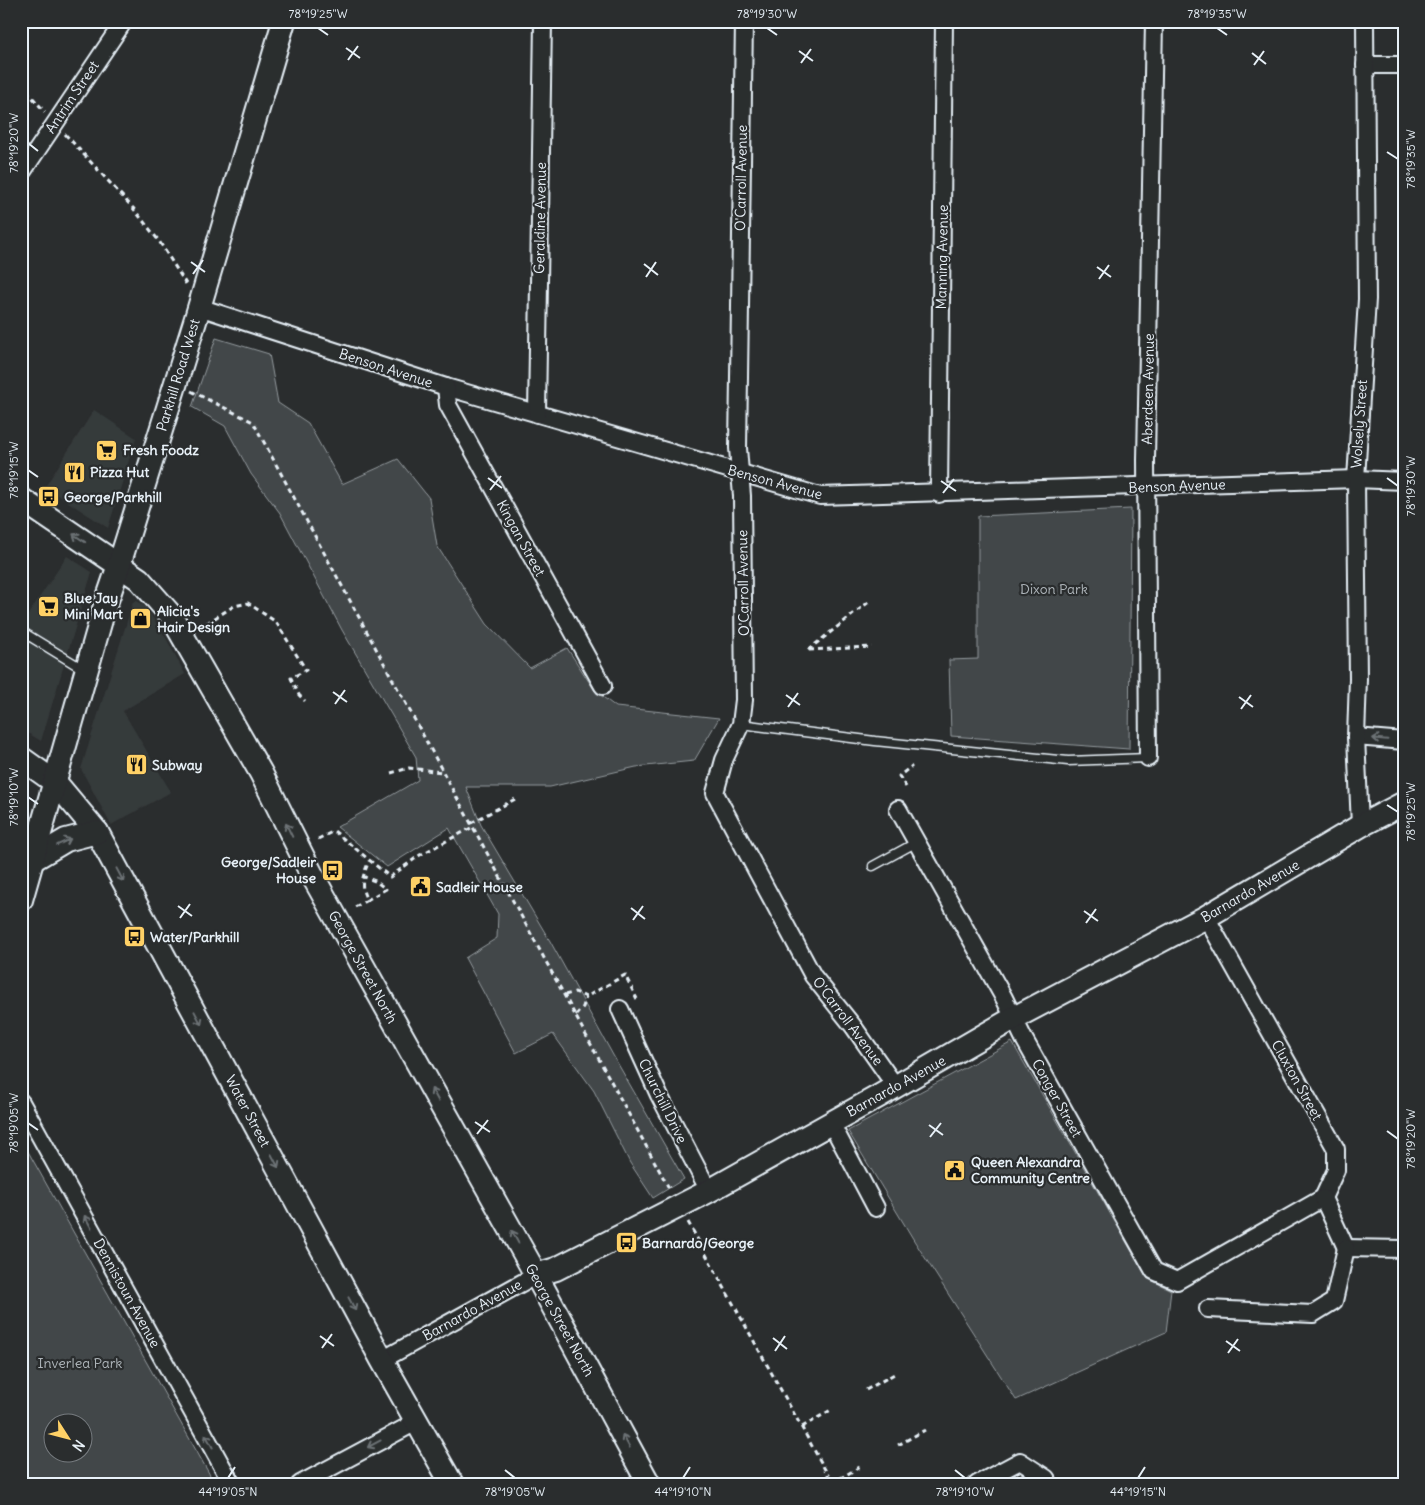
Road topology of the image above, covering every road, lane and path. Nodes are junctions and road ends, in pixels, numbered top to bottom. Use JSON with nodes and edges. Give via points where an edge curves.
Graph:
{"nodes":[{"id":1,"x":124,"y":21,"type":"edge"},
{"id":2,"x":284,"y":21,"type":"edge"},
{"id":3,"x":543,"y":21,"type":"edge"},
{"id":4,"x":744,"y":21,"type":"edge"},
{"id":5,"x":944,"y":21,"type":"edge"},
{"id":6,"x":1154,"y":21,"type":"edge"},
{"id":7,"x":1365,"y":21,"type":"edge"},
{"id":8,"x":1365,"y":65,"type":"junction"},
{"id":9,"x":1404,"y":65,"type":"edge"},
{"id":10,"x":21,"y":84,"type":"edge"},
{"id":11,"x":55,"y":124,"type":"junction"},
{"id":12,"x":21,"y":174,"type":"edge"},
{"id":13,"x":188,"y":286,"type":"dead end"},
{"id":14,"x":199,"y":307,"type":"junction"},
{"id":15,"x":446,"y":387,"type":"junction"},
{"id":16,"x":191,"y":392,"type":"dead end"},
{"id":17,"x":537,"y":414,"type":"junction"},
{"id":18,"x":739,"y":473,"type":"junction"},
{"id":19,"x":1356,"y":479,"type":"junction"},
{"id":20,"x":1404,"y":481,"type":"edge"},
{"id":21,"x":1146,"y":487,"type":"junction"},
{"id":22,"x":939,"y":494,"type":"junction"},
{"id":23,"x":21,"y":500,"type":"edge"},
{"id":24,"x":119,"y":565,"type":"junction"},
{"id":25,"x":870,"y":601,"type":"dead end"},
{"id":26,"x":199,"y":628,"type":"dead end"},
{"id":27,"x":21,"y":631,"type":"edge"},
{"id":28,"x":872,"y":646,"type":"dead end"},
{"id":29,"x":85,"y":670,"type":"junction"},
{"id":30,"x":603,"y":686,"type":"dead end"},
{"id":31,"x":305,"y":701,"type":"dead end"},
{"id":32,"x":740,"y":724,"type":"junction"},
{"id":33,"x":1356,"y":737,"type":"junction"},
{"id":34,"x":1404,"y":741,"type":"edge"},
{"id":35,"x":21,"y":758,"type":"edge"},
{"id":36,"x":1148,"y":758,"type":"joint"},
{"id":37,"x":912,"y":766,"type":"dead end"},
{"id":38,"x":443,"y":772,"type":"junction"},
{"id":39,"x":390,"y":773,"type":"dead end"},
{"id":40,"x":56,"y":783,"type":"junction"},
{"id":41,"x":906,"y":787,"type":"dead end"},
{"id":42,"x":517,"y":798,"type":"dead end"},
{"id":43,"x":1404,"y":803,"type":"edge"},
{"id":44,"x":898,"y":808,"type":"dead end"},
{"id":45,"x":472,"y":825,"type":"junction"},
{"id":46,"x":1360,"y":826,"type":"junction"},
{"id":47,"x":97,"y":832,"type":"junction"},
{"id":48,"x":318,"y":839,"type":"dead end"},
{"id":49,"x":917,"y":842,"type":"junction"},
{"id":50,"x":34,"y":859,"type":"junction"},
{"id":51,"x":369,"y":860,"type":"junction"},
{"id":52,"x":873,"y":866,"type":"dead end"},
{"id":53,"x":362,"y":876,"type":"junction"},
{"id":54,"x":21,"y":900,"type":"edge"},
{"id":55,"x":367,"y":900,"type":"junction"},
{"id":56,"x":356,"y":906,"type":"dead end"},
{"id":57,"x":1206,"y":917,"type":"junction"},
{"id":58,"x":565,"y":995,"type":"junction"},
{"id":59,"x":586,"y":997,"type":"junction"},
{"id":60,"x":637,"y":999,"type":"dead end"},
{"id":61,"x":620,"y":1009,"type":"dead end"},
{"id":62,"x":576,"y":1015,"type":"junction"},
{"id":63,"x":1014,"y":1018,"type":"junction"},
{"id":64,"x":896,"y":1087,"type":"junction"},
{"id":65,"x":21,"y":1102,"type":"edge"},
{"id":66,"x":830,"y":1123,"type":"junction"},
{"id":67,"x":709,"y":1191,"type":"junction"},
{"id":68,"x":1323,"y":1198,"type":"junction"},
{"id":69,"x":679,"y":1206,"type":"junction"},
{"id":70,"x":876,"y":1208,"type":"dead end"},
{"id":71,"x":1346,"y":1248,"type":"junction"},
{"id":72,"x":1404,"y":1248,"type":"edge"},
{"id":73,"x":536,"y":1276,"type":"junction"},
{"id":74,"x":1208,"y":1309,"type":"dead end"},
{"id":75,"x":382,"y":1360,"type":"junction"},
{"id":76,"x":896,"y":1373,"type":"dead end"},
{"id":77,"x":866,"y":1390,"type":"dead end"},
{"id":78,"x":831,"y":1410,"type":"dead end"},
{"id":79,"x":418,"y":1422,"type":"junction"},
{"id":80,"x":802,"y":1427,"type":"junction"},
{"id":81,"x":924,"y":1430,"type":"dead end"},
{"id":82,"x":898,"y":1445,"type":"dead end"},
{"id":83,"x":862,"y":1465,"type":"dead end"},
{"id":84,"x":832,"y":1483,"type":"edge"},
{"id":85,"x":232,"y":1484,"type":"edge"},
{"id":86,"x":300,"y":1484,"type":"edge"},
{"id":87,"x":452,"y":1484,"type":"edge"},
{"id":88,"x":649,"y":1484,"type":"edge"},
{"id":89,"x":977,"y":1484,"type":"edge"},
{"id":90,"x":1050,"y":1484,"type":"edge"}],
"edges":[{"from":1,"to":11,"type":"street","name":"Antrim Street"},
{"from":2,"to":14,"type":"main road","name":"Parkhill Road West"},
{"from":3,"to":17,"type":"street","name":"Geraldine Avenue"},
{"from":4,"to":18,"type":"street","name":"O'Carroll Avenue"},
{"from":5,"to":22,"type":"street","name":"Manning Avenue"},
{"from":6,"to":21,"type":"street","name":"Aberdeen Avenue"},
{"from":7,"to":8,"type":"street","name":"Wolsely Street"},
{"from":8,"to":9,"type":"street"},
{"from":8,"to":19,"type":"street","name":"Wolsely Street","via":[[1367,300]]},
{"from":10,"to":11,"type":"path"},
{"from":11,"to":12,"type":"street","name":"Antrim Street"},
{"from":11,"to":13,"type":"path","via":[[133,208]]},
{"from":14,"to":15,"type":"street","name":"Benson Avenue"},
{"from":14,"to":24,"type":"main road","name":"Parkhill Road West"},
{"from":15,"to":17,"type":"street","name":"Benson Avenue"},
{"from":15,"to":30,"type":"street","name":"Kingan Street","via":[[448,405]]},
{"from":16,"to":38,"type":"path","via":[[253,422]]},
{"from":17,"to":18,"type":"street","name":"Benson Avenue"},
{"from":18,"to":22,"type":"street","name":"Benson Avenue","via":[[820,496]]},
{"from":18,"to":32,"type":"street","name":"O'Carroll Avenue","via":[[744,690]]},
{"from":19,"to":20,"type":"street","name":"Benson Avenue"},
{"from":19,"to":21,"type":"street","name":"Benson Avenue"},
{"from":19,"to":33,"type":"street","name":"Wolsely Street"},
{"from":21,"to":22,"type":"street","name":"Benson Avenue"},
{"from":21,"to":36,"type":"street","name":"Aberdeen Avenue"},
{"from":24,"to":23,"type":"main road","name":"George Street North","one_way":true},
{"from":24,"to":29,"type":"main road","name":"Parkhill Road West"},
{"from":73,"to":24,"type":"main road","name":"George Street North","one_way":true,"via":[[311,873],[261,773],[188,644],[159,601],[139,579]]},
{"from":25,"to":28,"type":"path","via":[[808,650]]},
{"from":26,"to":31,"type":"path","via":[[234,606],[248,603],[276,622],[306,670],[291,678]]},
{"from":27,"to":29,"type":"lane"},
{"from":29,"to":40,"type":"main road","name":"Parkhill Road West"},
{"from":32,"to":36,"type":"lane","via":[[875,742],[1068,761]]},
{"from":32,"to":64,"type":"street","name":"O'Carroll Avenue","via":[[724,760],[715,793],[813,976]]},
{"from":34,"to":33,"type":"street","one_way":true},
{"from":33,"to":46,"type":"street","name":"Wolsely Street"},
{"from":35,"to":40,"type":"main road","name":"Water Street"},
{"from":37,"to":41,"type":"path","via":[[899,776]]},
{"from":38,"to":39,"type":"path","via":[[409,768]]},
{"from":38,"to":45,"type":"path"},
{"from":40,"to":47,"type":"main road","name":"Water Street"},
{"from":40,"to":50,"type":"main road","name":"Parkhill Road West"},
{"from":42,"to":45,"type":"path"},
{"from":43,"to":46,"type":"main road","name":"Barnardo Avenue"},
{"from":44,"to":49,"type":"street","name":"Conger Street"},
{"from":45,"to":51,"type":"path","via":[[420,855],[390,877]]},
{"from":45,"to":58,"type":"path"},
{"from":46,"to":57,"type":"main road","name":"Barnardo Avenue"},
{"from":50,"to":47,"type":"main road","one_way":true,"via":[[66,840]]},
{"from":47,"to":75,"type":"main road","name":"Water Street","one_way":true},
{"from":48,"to":51,"type":"path","via":[[334,831]]},
{"from":49,"to":52,"type":"lane"},
{"from":49,"to":63,"type":"street","name":"Conger Street"},
{"from":50,"to":54,"type":"main road","name":"Parkhill Road West"},
{"from":51,"to":53,"type":"path"},
{"from":53,"to":55,"type":"path"},
{"from":53,"to":55,"type":"path","via":[[386,889]]},
{"from":55,"to":56,"type":"path"},
{"from":57,"to":63,"type":"main road","name":"Barnardo Avenue"},
{"from":57,"to":68,"type":"street","name":"Cluxton Street","via":[[1336,1149],[1336,1170]]},
{"from":58,"to":59,"type":"path","via":[[576,992]]},
{"from":58,"to":62,"type":"path"},
{"from":59,"to":60,"type":"path","via":[[625,975]]},
{"from":59,"to":62,"type":"path"},
{"from":61,"to":67,"type":"street","name":"Churchill Drive","via":[[659,1095]]},
{"from":62,"to":69,"type":"path"},
{"from":63,"to":64,"type":"main road","name":"Barnardo Avenue"},
{"from":63,"to":68,"type":"street","name":"Conger Street","via":[[1154,1271],[1177,1281]]},
{"from":64,"to":66,"type":"main road","name":"Barnardo Avenue"},
{"from":85,"to":65,"type":"street","name":"Dennistoun Avenue","one_way":true},
{"from":66,"to":67,"type":"main road","name":"Barnardo Avenue"},
{"from":66,"to":70,"type":"street"},
{"from":67,"to":69,"type":"main road","name":"Barnardo Avenue"},
{"from":68,"to":71,"type":"street"},
{"from":69,"to":73,"type":"main road","name":"Barnardo Avenue","via":[[556,1269]]},
{"from":69,"to":80,"type":"path"},
{"from":71,"to":72,"type":"street"},
{"from":71,"to":74,"type":"street","via":[[1334,1301],[1313,1314]]},
{"from":73,"to":75,"type":"street","name":"Barnardo Avenue"},
{"from":88,"to":73,"type":"main road","name":"George Street North","one_way":true},
{"from":75,"to":79,"type":"main road","name":"Water Street"},
{"from":76,"to":77,"type":"path"},
{"from":78,"to":80,"type":"path"},
{"from":79,"to":86,"type":"street","one_way":true},
{"from":79,"to":87,"type":"main road","name":"Water Street"},
{"from":80,"to":84,"type":"path"},
{"from":81,"to":82,"type":"path"},
{"from":83,"to":84,"type":"path"},
{"from":89,"to":90,"type":"street","via":[[1020,1461]]}]}
